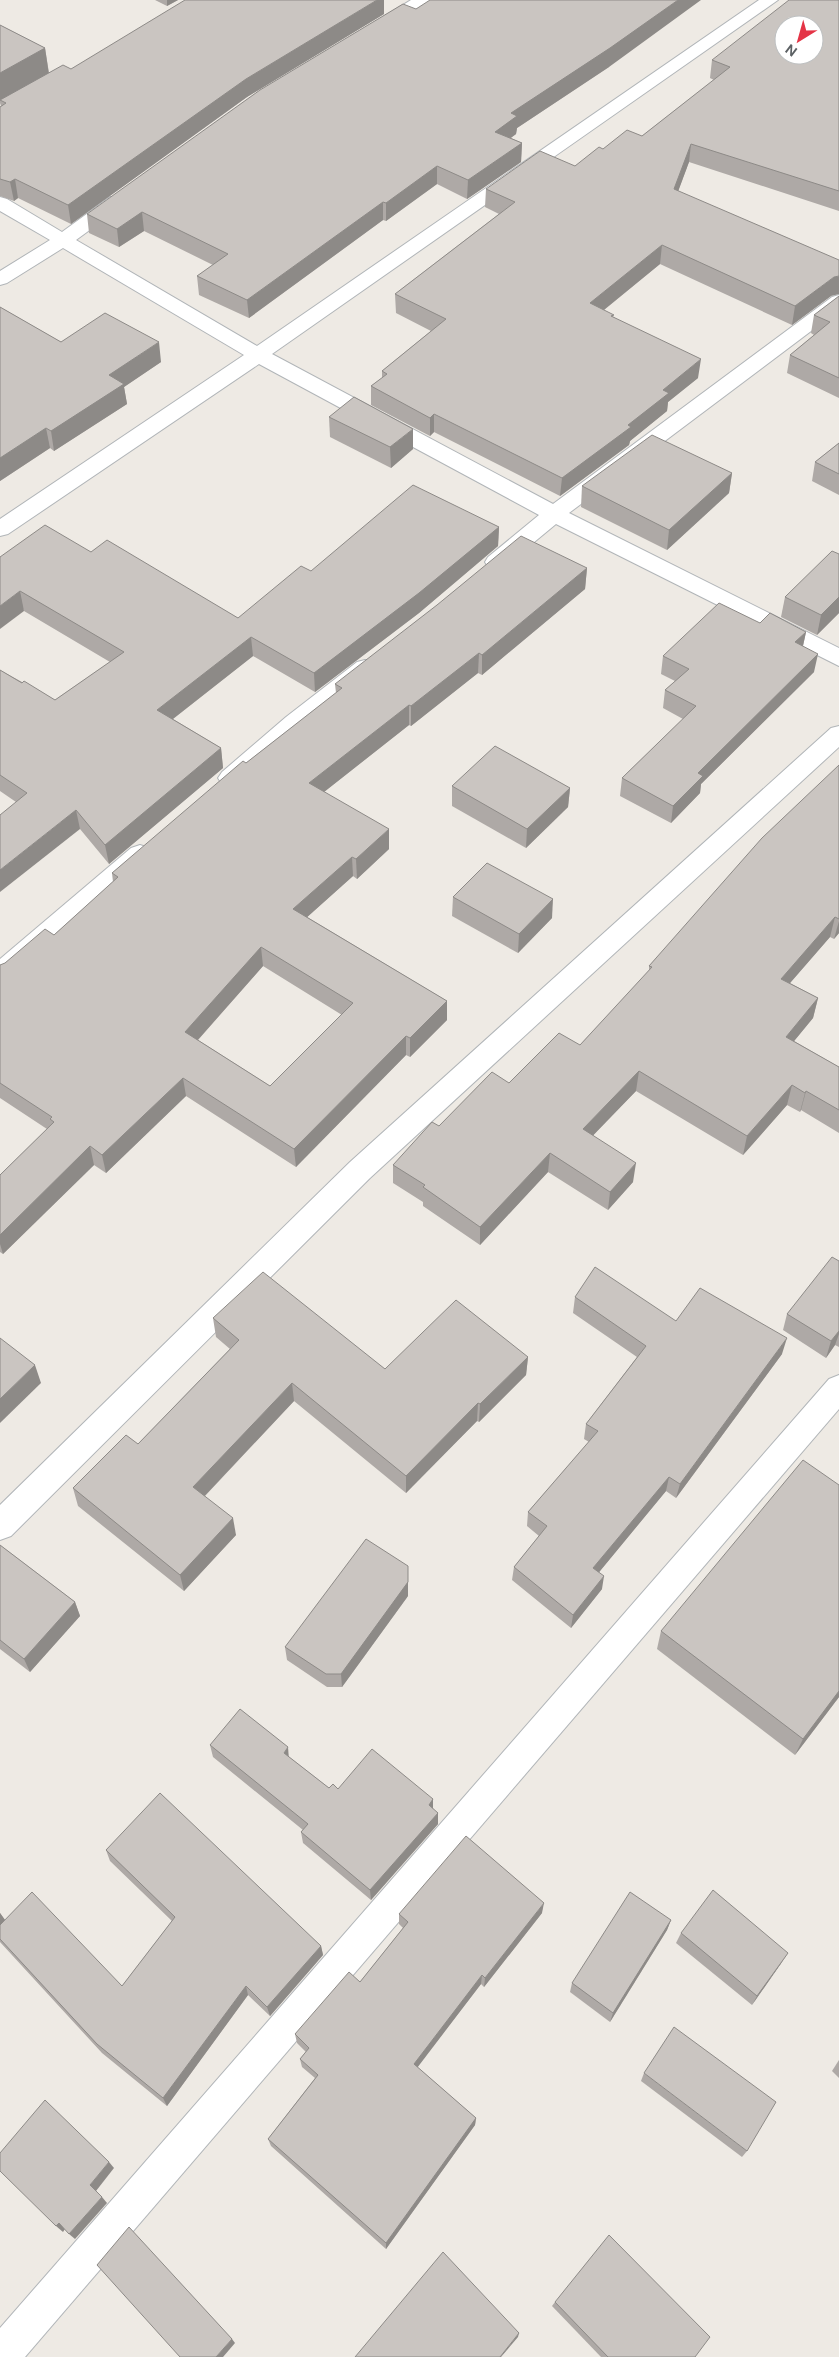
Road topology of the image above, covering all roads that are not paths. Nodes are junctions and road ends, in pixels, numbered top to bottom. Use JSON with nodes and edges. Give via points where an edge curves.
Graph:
{"nodes":[{"id":1,"x":423,"y":0,"type":"edge"},
{"id":2,"x":770,"y":0,"type":"edge"},
{"id":3,"x":364,"y":36,"type":"edge"},
{"id":4,"x":134,"y":189,"type":"edge"},
{"id":5,"x":0,"y":203,"type":"edge"},
{"id":6,"x":62,"y":241,"type":"junction"},
{"id":7,"x":0,"y":278,"type":"edge"},
{"id":8,"x":839,"y":301,"type":"edge"},
{"id":9,"x":258,"y":355,"type":"junction"},
{"id":10,"x":554,"y":514,"type":"junction"},
{"id":11,"x":0,"y":529,"type":"edge"},
{"id":12,"x":480,"y":576,"type":"edge"},
{"id":13,"x":380,"y":656,"type":"edge"},
{"id":14,"x":839,"y":658,"type":"edge"},
{"id":15,"x":839,"y":734,"type":"edge"},
{"id":16,"x":211,"y":794,"type":"edge"},
{"id":17,"x":158,"y":839,"type":"edge"},
{"id":18,"x":0,"y":974,"type":"edge"},
{"id":19,"x":839,"y":1388,"type":"edge"},
{"id":20,"x":0,"y":1526,"type":"edge"},
{"id":21,"x":0,"y":2356,"type":"edge"}],
"edges":[{"from":1,"to":3,"type":"street"},
{"from":2,"to":9,"type":"street"},
{"from":4,"to":6,"type":"street"},
{"from":5,"to":6,"type":"street"},
{"from":6,"to":7,"type":"street"},
{"from":6,"to":9,"type":"street"},
{"from":8,"to":10,"type":"street"},
{"from":9,"to":10,"type":"street"},
{"from":9,"to":11,"type":"street"},
{"from":10,"to":12,"type":"street"},
{"from":10,"to":14,"type":"street"},
{"from":13,"to":16,"type":"street"},
{"from":15,"to":20,"type":"street","via":[[360,1170]]},
{"from":17,"to":18,"type":"street"},
{"from":19,"to":21,"type":"street"}]}
